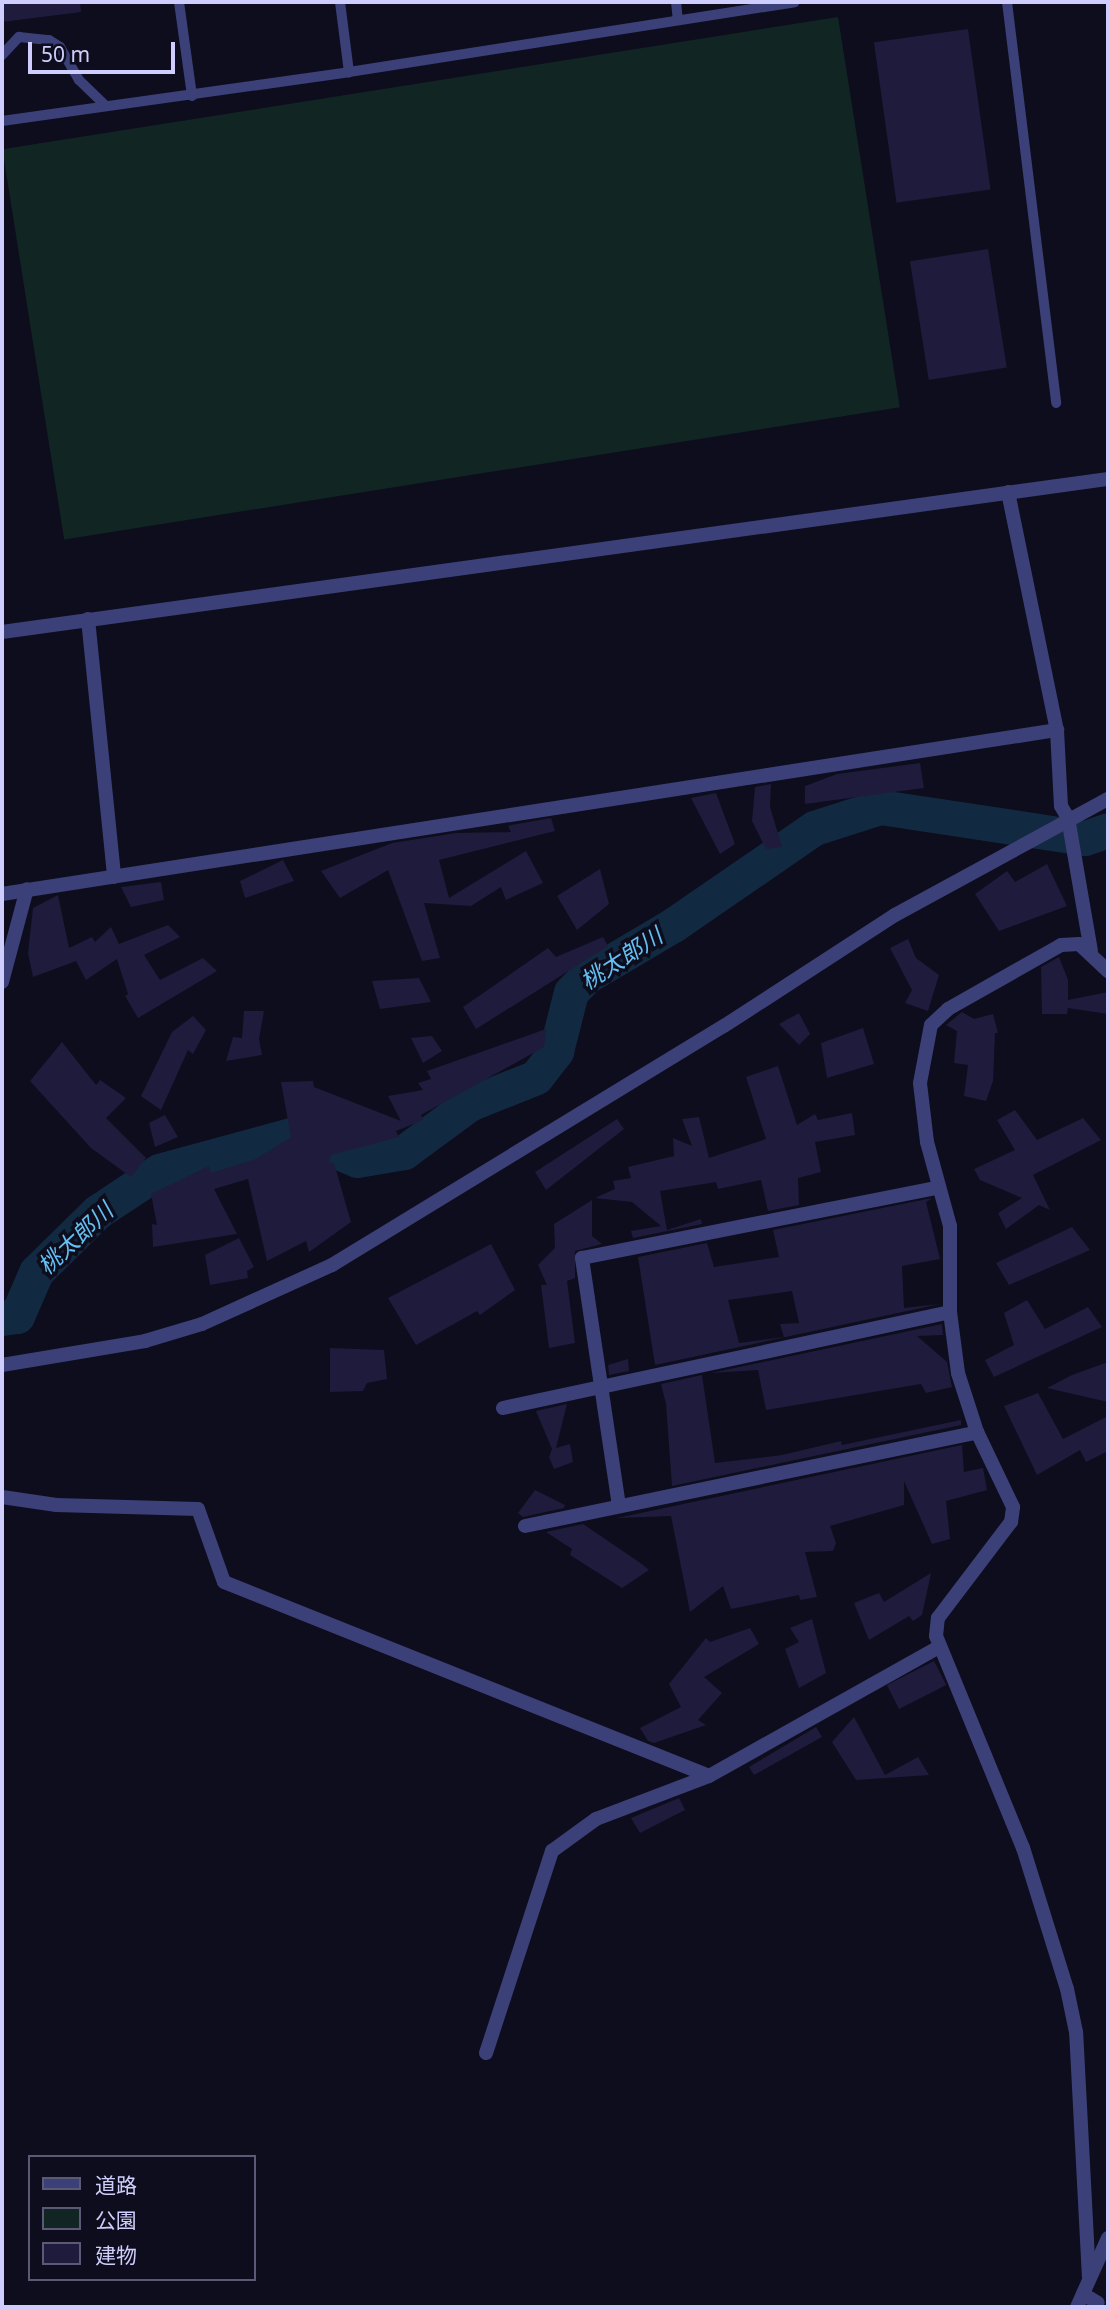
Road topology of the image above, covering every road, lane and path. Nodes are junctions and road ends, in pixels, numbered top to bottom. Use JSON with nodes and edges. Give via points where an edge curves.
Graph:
{"nodes":[{"id":1,"x":179,"y":2,"type":"edge"},
{"id":2,"x":340,"y":2,"type":"edge"},
{"id":3,"x":676,"y":2,"type":"edge"},
{"id":4,"x":794,"y":2,"type":"edge"},
{"id":5,"x":1007,"y":2,"type":"edge"},
{"id":6,"x":678,"y":20,"type":"junction"},
{"id":7,"x":2,"y":55,"type":"edge"},
{"id":8,"x":349,"y":72,"type":"junction"},
{"id":9,"x":192,"y":96,"type":"junction"},
{"id":10,"x":105,"y":106,"type":"junction"},
{"id":11,"x":2,"y":121,"type":"edge"},
{"id":12,"x":1056,"y":403,"type":"dead end"},
{"id":13,"x":1108,"y":479,"type":"edge"},
{"id":14,"x":1008,"y":492,"type":"junction"},
{"id":15,"x":88,"y":620,"type":"junction"},
{"id":16,"x":2,"y":632,"type":"edge"},
{"id":17,"x":1057,"y":730,"type":"junction"},
{"id":18,"x":1108,"y":799,"type":"edge"},
{"id":19,"x":1068,"y":818,"type":"junction"},
{"id":20,"x":114,"y":877,"type":"junction"},
{"id":21,"x":27,"y":889,"type":"junction"},
{"id":22,"x":2,"y":894,"type":"edge"},
{"id":23,"x":1091,"y":951,"type":"junction"},
{"id":24,"x":1108,"y":971,"type":"edge"},
{"id":25,"x":2,"y":982,"type":"edge"},
{"id":26,"x":939,"y":1187,"type":"junction"},
{"id":27,"x":950,"y":1312,"type":"junction"},
{"id":28,"x":2,"y":1366,"type":"edge"},
{"id":29,"x":601,"y":1387,"type":"junction"},
{"id":30,"x":503,"y":1408,"type":"dead end"},
{"id":31,"x":977,"y":1432,"type":"junction"},
{"id":32,"x":2,"y":1497,"type":"edge"},
{"id":33,"x":619,"y":1506,"type":"junction"},
{"id":34,"x":525,"y":1526,"type":"dead end"},
{"id":35,"x":939,"y":1647,"type":"junction"},
{"id":36,"x":709,"y":1776,"type":"junction"},
{"id":37,"x":486,"y":2053,"type":"dead end"},
{"id":38,"x":1108,"y":2238,"type":"edge"},
{"id":39,"x":1090,"y":2278,"type":"junction"},
{"id":40,"x":1080,"y":2301,"type":"edge"},
{"id":41,"x":1098,"y":2303,"type":"dead end"}],
"edges":[{"from":1,"to":9,"type":"lane"},
{"from":2,"to":8,"type":"lane"},
{"from":3,"to":6,"type":"lane"},
{"from":4,"to":6,"type":"lane"},
{"from":5,"to":12,"type":"lane"},
{"from":6,"to":8,"type":"lane"},
{"from":7,"to":10,"type":"lane","via":[[19,37],[49,40],[60,47],[79,80]]},
{"from":8,"to":9,"type":"lane"},
{"from":9,"to":10,"type":"lane"},
{"from":10,"to":11,"type":"lane"},
{"from":13,"to":14,"type":"street"},
{"from":14,"to":15,"type":"street"},
{"from":14,"to":17,"type":"street"},
{"from":15,"to":16,"type":"street"},
{"from":15,"to":20,"type":"street"},
{"from":17,"to":19,"type":"street","via":[[1061,806]]},
{"from":17,"to":20,"type":"street"},
{"from":18,"to":19,"type":"street"},
{"from":19,"to":23,"type":"street"},
{"from":19,"to":28,"type":"street","via":[[895,915],[712,1033],[332,1265],[262,1300],[191,1327],[145,1341]]},
{"from":20,"to":21,"type":"street"},
{"from":21,"to":22,"type":"street"},
{"from":21,"to":25,"type":"street"},
{"from":23,"to":24,"type":"street"},
{"from":23,"to":26,"type":"street","via":[[1079,944],[1061,945],[948,1009],[931,1025],[920,1083]]},
{"from":26,"to":27,"type":"street","via":[[950,1226]]},
{"from":26,"to":29,"type":"street","via":[[582,1258]]},
{"from":27,"to":29,"type":"street"},
{"from":27,"to":31,"type":"street","via":[[958,1373]]},
{"from":29,"to":30,"type":"street"},
{"from":29,"to":33,"type":"street"},
{"from":31,"to":33,"type":"street"},
{"from":31,"to":35,"type":"street","via":[[1013,1507],[1011,1522],[938,1618]]},
{"from":32,"to":36,"type":"street","via":[[56,1505],[198,1509],[224,1582]]},
{"from":33,"to":34,"type":"street"},
{"from":35,"to":36,"type":"street"},
{"from":35,"to":39,"type":"street","via":[[1023,1848],[1067,1989],[1076,2032]]},
{"from":36,"to":37,"type":"street","via":[[596,1819],[552,1851]]},
{"from":38,"to":39,"type":"street"},
{"from":39,"to":40,"type":"street"},
{"from":40,"to":41,"type":"street"}]}
